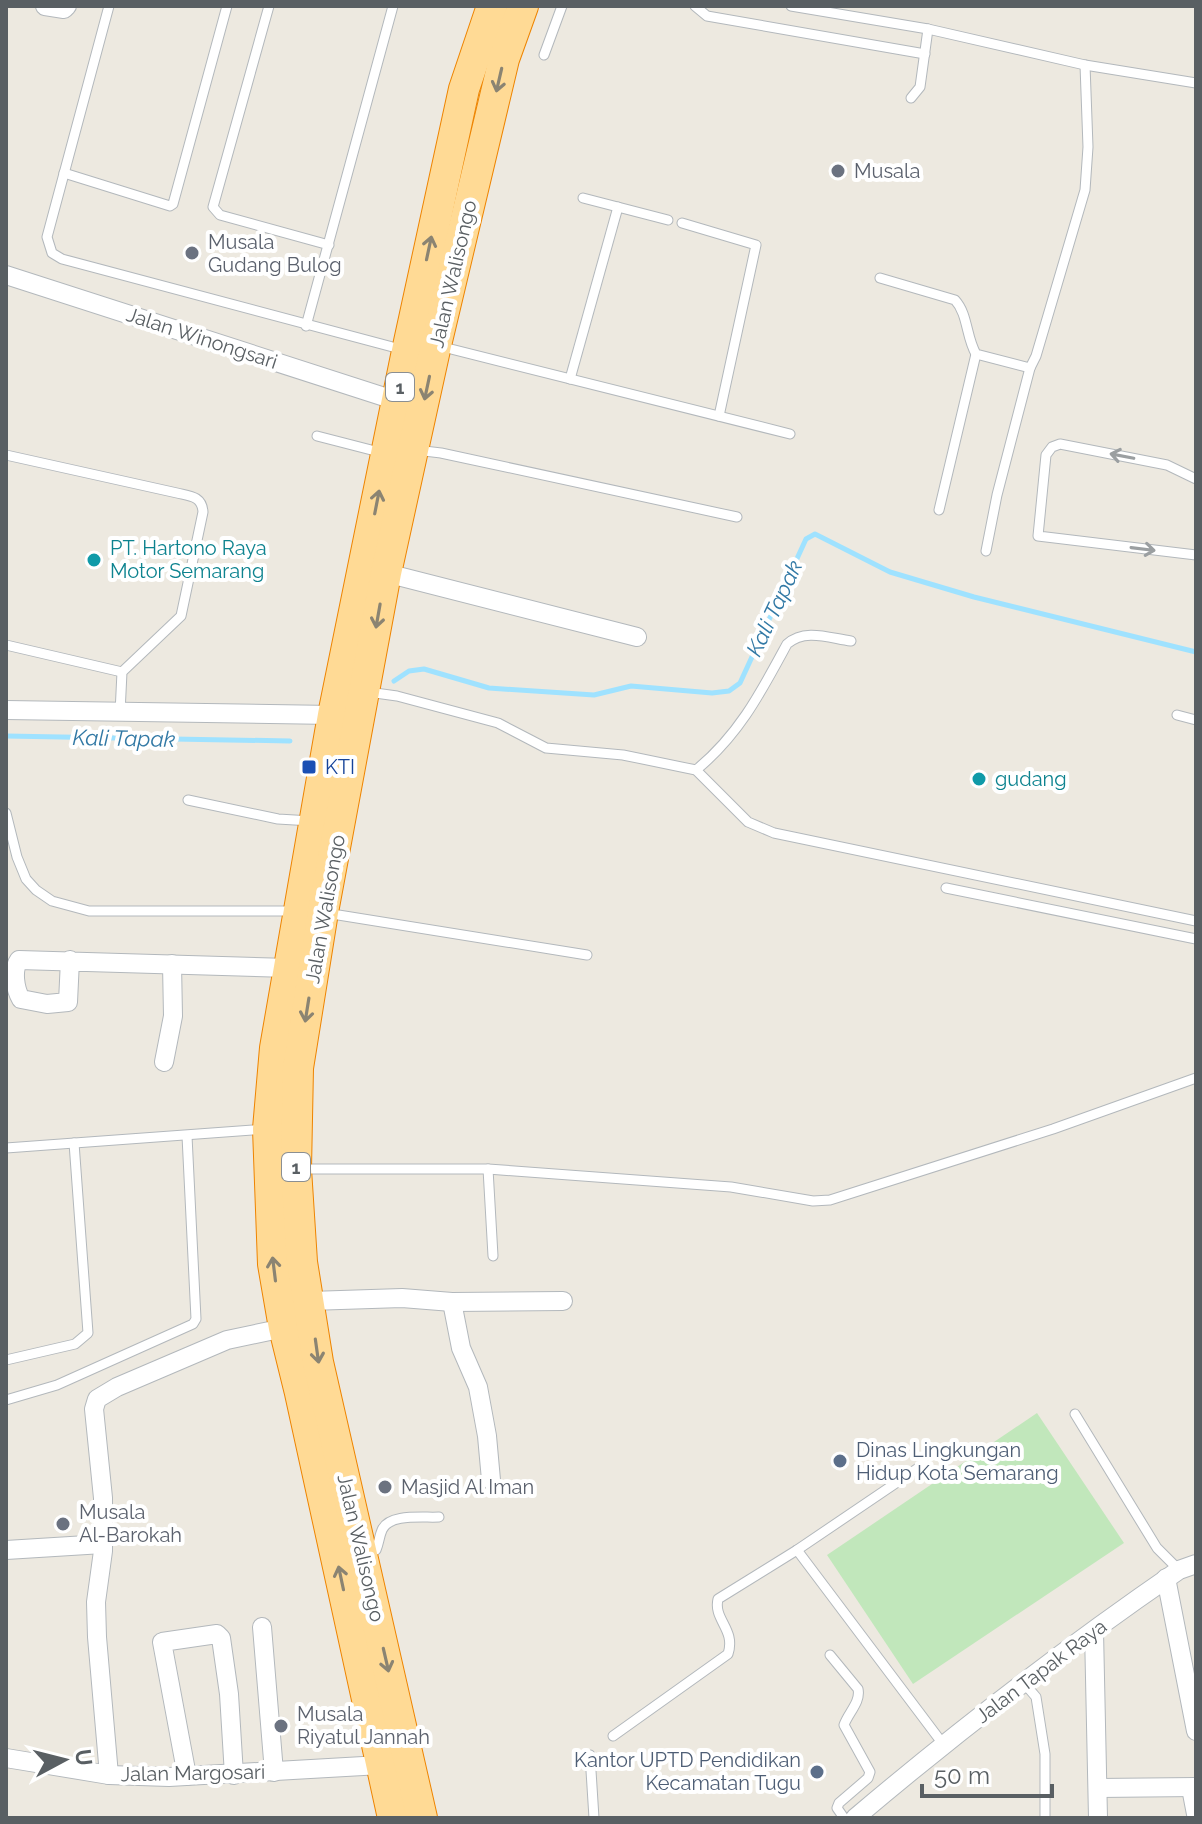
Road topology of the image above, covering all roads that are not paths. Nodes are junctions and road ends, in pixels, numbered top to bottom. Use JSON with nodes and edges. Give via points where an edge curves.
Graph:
{"nodes":[{"id":1,"x":45,"y":6,"type":"edge"},
{"id":2,"x":67,"y":6,"type":"edge"},
{"id":3,"x":109,"y":6,"type":"edge"},
{"id":4,"x":227,"y":6,"type":"edge"},
{"id":5,"x":269,"y":6,"type":"edge"},
{"id":6,"x":393,"y":6,"type":"edge"},
{"id":7,"x":492,"y":6,"type":"edge"},
{"id":8,"x":523,"y":6,"type":"edge"},
{"id":9,"x":562,"y":6,"type":"edge"},
{"id":10,"x":695,"y":6,"type":"edge"},
{"id":11,"x":791,"y":6,"type":"edge"},
{"id":12,"x":928,"y":29,"type":"junction"},
{"id":13,"x":925,"y":54,"type":"junction"},
{"id":14,"x":544,"y":55,"type":"dead end"},
{"id":15,"x":1085,"y":65,"type":"junction"},
{"id":16,"x":1196,"y":83,"type":"edge"},
{"id":17,"x":911,"y":98,"type":"dead end"},
{"id":18,"x":64,"y":173,"type":"junction"},
{"id":19,"x":583,"y":198,"type":"dead end"},
{"id":20,"x":618,"y":207,"type":"junction"},
{"id":21,"x":668,"y":220,"type":"dead end"},
{"id":22,"x":682,"y":223,"type":"dead end"},
{"id":23,"x":329,"y":245,"type":"junction"},
{"id":24,"x":6,"y":275,"type":"edge"},
{"id":25,"x":880,"y":278,"type":"dead end"},
{"id":26,"x":306,"y":326,"type":"junction"},
{"id":27,"x":421,"y":348,"type":"junction"},
{"id":28,"x":976,"y":354,"type":"junction"},
{"id":29,"x":1030,"y":368,"type":"junction"},
{"id":30,"x":570,"y":379,"type":"junction"},
{"id":31,"x":397,"y":401,"type":"junction"},
{"id":32,"x":719,"y":416,"type":"junction"},
{"id":33,"x":790,"y":434,"type":"dead end"},
{"id":34,"x":317,"y":436,"type":"dead end"},
{"id":35,"x":400,"y":452,"type":"junction"},
{"id":36,"x":6,"y":455,"type":"edge"},
{"id":37,"x":1196,"y":479,"type":"edge"},
{"id":38,"x":939,"y":510,"type":"dead end"},
{"id":39,"x":737,"y":517,"type":"dead end"},
{"id":40,"x":986,"y":551,"type":"dead end"},
{"id":41,"x":1196,"y":555,"type":"edge"},
{"id":42,"x":386,"y":573,"type":"junction"},
{"id":43,"x":637,"y":637,"type":"dead end"},
{"id":44,"x":851,"y":641,"type":"dead end"},
{"id":45,"x":6,"y":645,"type":"edge"},
{"id":46,"x":122,"y":672,"type":"junction"},
{"id":47,"x":364,"y":691,"type":"junction"},
{"id":48,"x":6,"y":710,"type":"edge"},
{"id":49,"x":120,"y":713,"type":"junction"},
{"id":50,"x":333,"y":715,"type":"junction"},
{"id":51,"x":1177,"y":715,"type":"dead end"},
{"id":52,"x":1196,"y":720,"type":"edge"},
{"id":53,"x":696,"y":770,"type":"junction"},
{"id":54,"x":188,"y":800,"type":"dead end"},
{"id":55,"x":6,"y":813,"type":"edge"},
{"id":56,"x":314,"y":821,"type":"junction"},
{"id":57,"x":946,"y":888,"type":"dead end"},
{"id":58,"x":311,"y":912,"type":"junction"},
{"id":59,"x":1196,"y":921,"type":"edge"},
{"id":60,"x":1196,"y":939,"type":"edge"},
{"id":61,"x":587,"y":955,"type":"dead end"},
{"id":62,"x":70,"y":960,"type":"dead end"},
{"id":63,"x":172,"y":964,"type":"junction"},
{"id":64,"x":289,"y":968,"type":"junction"},
{"id":65,"x":164,"y":1062,"type":"dead end"},
{"id":66,"x":1196,"y":1078,"type":"edge"},
{"id":67,"x":268,"y":1129,"type":"junction"},
{"id":68,"x":187,"y":1136,"type":"junction"},
{"id":69,"x":74,"y":1143,"type":"junction"},
{"id":70,"x":6,"y":1148,"type":"edge"},
{"id":71,"x":296,"y":1169,"type":"junction"},
{"id":72,"x":488,"y":1169,"type":"junction"},
{"id":73,"x":493,"y":1256,"type":"dead end"},
{"id":74,"x":310,"y":1301,"type":"junction"},
{"id":75,"x":563,"y":1301,"type":"dead end"},
{"id":76,"x":452,"y":1302,"type":"junction"},
{"id":77,"x":284,"y":1328,"type":"junction"},
{"id":78,"x":6,"y":1360,"type":"edge"},
{"id":79,"x":6,"y":1400,"type":"edge"},
{"id":80,"x":1075,"y":1414,"type":"dead end"},
{"id":81,"x":924,"y":1464,"type":"dead end"},
{"id":82,"x":491,"y":1480,"type":"dead end"},
{"id":83,"x":439,"y":1517,"type":"dead end"},
{"id":84,"x":103,"y":1544,"type":"junction"},
{"id":85,"x":6,"y":1550,"type":"edge"},
{"id":86,"x":797,"y":1550,"type":"junction"},
{"id":87,"x":362,"y":1553,"type":"junction"},
{"id":88,"x":1180,"y":1571,"type":"edge"},
{"id":89,"x":262,"y":1627,"type":"dead end"},
{"id":90,"x":1094,"y":1631,"type":"junction"},
{"id":91,"x":830,"y":1655,"type":"dead end"},
{"id":92,"x":1024,"y":1683,"type":"junction"},
{"id":93,"x":1196,"y":1731,"type":"edge"},
{"id":94,"x":613,"y":1736,"type":"dead end"},
{"id":95,"x":943,"y":1744,"type":"junction"},
{"id":96,"x":590,"y":1755,"type":"dead end"},
{"id":97,"x":6,"y":1758,"type":"edge"},
{"id":98,"x":381,"y":1765,"type":"junction"},
{"id":99,"x":274,"y":1772,"type":"junction"},
{"id":100,"x":109,"y":1775,"type":"junction"},
{"id":101,"x":234,"y":1775,"type":"junction"},
{"id":102,"x":187,"y":1776,"type":"junction"},
{"id":103,"x":1098,"y":1788,"type":"junction"},
{"id":104,"x":1194,"y":1788,"type":"edge"},
{"id":105,"x":1196,"y":1814,"type":"edge"},
{"id":106,"x":393,"y":1818,"type":"edge"},
{"id":107,"x":422,"y":1818,"type":"edge"},
{"id":108,"x":594,"y":1818,"type":"edge"},
{"id":109,"x":844,"y":1818,"type":"edge"},
{"id":110,"x":855,"y":1818,"type":"edge"},
{"id":111,"x":1045,"y":1818,"type":"edge"},
{"id":112,"x":1098,"y":1818,"type":"edge"}],
"edges":[{"from":1,"to":2,"type":"street"},
{"from":3,"to":18,"type":"lane"},
{"from":4,"to":18,"type":"lane","via":[[173,204]]},
{"from":5,"to":23,"type":"lane","via":[[213,207],[220,215]]},
{"from":6,"to":23,"type":"lane"},
{"from":27,"to":7,"type":"highway","name":"Jalan Walisongo","number":"1","one_way":true,"via":[[464,89]]},
{"from":8,"to":27,"type":"highway","name":"Jalan Walisongo","number":"1","one_way":true},
{"from":9,"to":14,"type":"lane"},
{"from":10,"to":13,"type":"lane","via":[[707,16]]},
{"from":11,"to":12,"type":"lane"},
{"from":12,"to":13,"type":"lane"},
{"from":12,"to":15,"type":"lane"},
{"from":13,"to":17,"type":"lane","via":[[920,87]]},
{"from":15,"to":16,"type":"lane"},
{"from":15,"to":29,"type":"lane","via":[[1085,190]]},
{"from":18,"to":26,"type":"lane","via":[[47,237],[52,253]]},
{"from":19,"to":20,"type":"lane"},
{"from":20,"to":21,"type":"lane"},
{"from":20,"to":30,"type":"lane"},
{"from":22,"to":32,"type":"lane","via":[[756,245]]},
{"from":23,"to":26,"type":"lane"},
{"from":24,"to":31,"type":"street","name":"Jalan Winongsari"},
{"from":25,"to":28,"type":"lane","via":[[955,300]]},
{"from":26,"to":27,"type":"lane"},
{"from":27,"to":30,"type":"lane"},
{"from":27,"to":31,"type":"highway","name":"Jalan Walisongo","number":"1"},
{"from":27,"to":35,"type":"highway","name":"Jalan Walisongo","number":"1","one_way":true},
{"from":28,"to":29,"type":"lane"},
{"from":28,"to":38,"type":"lane"},
{"from":29,"to":40,"type":"lane"},
{"from":30,"to":32,"type":"lane"},
{"from":31,"to":35,"type":"highway","name":"Jalan Walisongo","number":"1"},
{"from":32,"to":33,"type":"lane"},
{"from":34,"to":35,"type":"lane"},
{"from":35,"to":39,"type":"lane","via":[[441,453]]},
{"from":35,"to":42,"type":"highway","name":"Jalan Walisongo","number":"1"},
{"from":50,"to":35,"type":"highway","name":"Jalan Walisongo","number":"1","one_way":true},
{"from":36,"to":46,"type":"lane","via":[[202,503],[181,616]]},
{"from":37,"to":41,"type":"lane","one_way":true,"via":[[1167,465],[1060,444],[1046,455],[1038,536]]},
{"from":42,"to":43,"type":"street"},
{"from":42,"to":47,"type":"highway","name":"Jalan Walisongo","number":"1","one_way":true},
{"from":44,"to":53,"type":"lane","via":[[794,637],[740,727]]},
{"from":45,"to":46,"type":"lane"},
{"from":46,"to":49,"type":"lane"},
{"from":47,"to":53,"type":"lane","via":[[498,723],[546,748],[623,755]]},
{"from":47,"to":58,"type":"highway","name":"Jalan Walisongo","number":"1"},
{"from":48,"to":49,"type":"street"},
{"from":49,"to":50,"type":"street"},
{"from":50,"to":56,"type":"highway","name":"Jalan Walisongo","number":"1"},
{"from":51,"to":52,"type":"lane"},
{"from":53,"to":59,"type":"lane","via":[[758,828]]},
{"from":54,"to":56,"type":"lane"},
{"from":55,"to":58,"type":"lane","via":[[26,879],[52,901],[89,911]]},
{"from":56,"to":58,"type":"highway","name":"Jalan Walisongo","number":"1"},
{"from":57,"to":60,"type":"lane"},
{"from":58,"to":61,"type":"lane"},
{"from":58,"to":64,"type":"highway","name":"Jalan Walisongo","number":"1"},
{"from":58,"to":71,"type":"highway","name":"Jalan Walisongo","number":"1","one_way":true},
{"from":62,"to":63,"type":"street"},
{"from":63,"to":64,"type":"street"},
{"from":63,"to":65,"type":"street","via":[[173,1016]]},
{"from":64,"to":67,"type":"highway","name":"Jalan Walisongo","number":"1"},
{"from":66,"to":72,"type":"lane","via":[[830,1200],[731,1187]]},
{"from":67,"to":68,"type":"lane"},
{"from":77,"to":67,"type":"highway","name":"Jalan Walisongo","number":"1","one_way":true,"via":[[273,1264]]},
{"from":68,"to":69,"type":"lane"},
{"from":68,"to":79,"type":"lane","via":[[193,1324],[57,1385]]},
{"from":69,"to":70,"type":"lane"},
{"from":69,"to":78,"type":"lane","via":[[88,1333],[75,1344]]},
{"from":71,"to":72,"type":"lane"},
{"from":71,"to":74,"type":"highway","name":"Jalan Walisongo","number":"1"},
{"from":72,"to":73,"type":"lane"},
{"from":74,"to":76,"type":"street"},
{"from":74,"to":87,"type":"highway","name":"Jalan Walisongo","number":"1","one_way":true,"via":[[318,1362]]},
{"from":75,"to":76,"type":"street"},
{"from":76,"to":82,"type":"street","via":[[461,1348],[478,1387]]},
{"from":77,"to":84,"type":"street","via":[[227,1340],[97,1399]]},
{"from":98,"to":77,"type":"highway","name":"Jalan Walisongo","number":"1","one_way":true},
{"from":80,"to":88,"type":"lane","via":[[1157,1548]]},
{"from":81,"to":86,"type":"lane"},
{"from":83,"to":87,"type":"lane","via":[[396,1519],[381,1531],[376,1550]]},
{"from":84,"to":85,"type":"street"},
{"from":84,"to":100,"type":"street","via":[[97,1614]]},
{"from":86,"to":94,"type":"lane","via":[[718,1599],[731,1644],[728,1654]]},
{"from":86,"to":95,"type":"lane"},
{"from":87,"to":107,"type":"highway","name":"Jalan Walisongo","number":"1","one_way":true},
{"from":88,"to":90,"type":"street","name":"Jalan Tapak Raya"},
{"from":88,"to":93,"type":"street"},
{"from":89,"to":99,"type":"street"},
{"from":90,"to":92,"type":"street","name":"Jalan Tapak Raya"},
{"from":90,"to":103,"type":"street"},
{"from":91,"to":109,"type":"lane","via":[[858,1689],[860,1695],[844,1725],[870,1772],[839,1803]]},
{"from":92,"to":95,"type":"street","name":"Jalan Tapak Raya"},
{"from":92,"to":111,"type":"lane","via":[[1036,1697],[1045,1754]]},
{"from":95,"to":110,"type":"street","name":"Jalan Tapak Raya"},
{"from":96,"to":108,"type":"lane"},
{"from":97,"to":100,"type":"street","name":"Jalan Margosari"},
{"from":98,"to":99,"type":"street","name":"Jalan Margosari"},
{"from":98,"to":106,"type":"highway","name":"Jalan Walisongo","number":"1"},
{"from":99,"to":101,"type":"street","name":"Jalan Margosari"},
{"from":100,"to":102,"type":"street","name":"Jalan Margosari"},
{"from":101,"to":102,"type":"street","name":"Jalan Margosari"},
{"from":101,"to":102,"type":"street","via":[[229,1694],[217,1634],[162,1643]]},
{"from":103,"to":104,"type":"street"},
{"from":103,"to":112,"type":"street"},
{"from":104,"to":105,"type":"street"}]}
